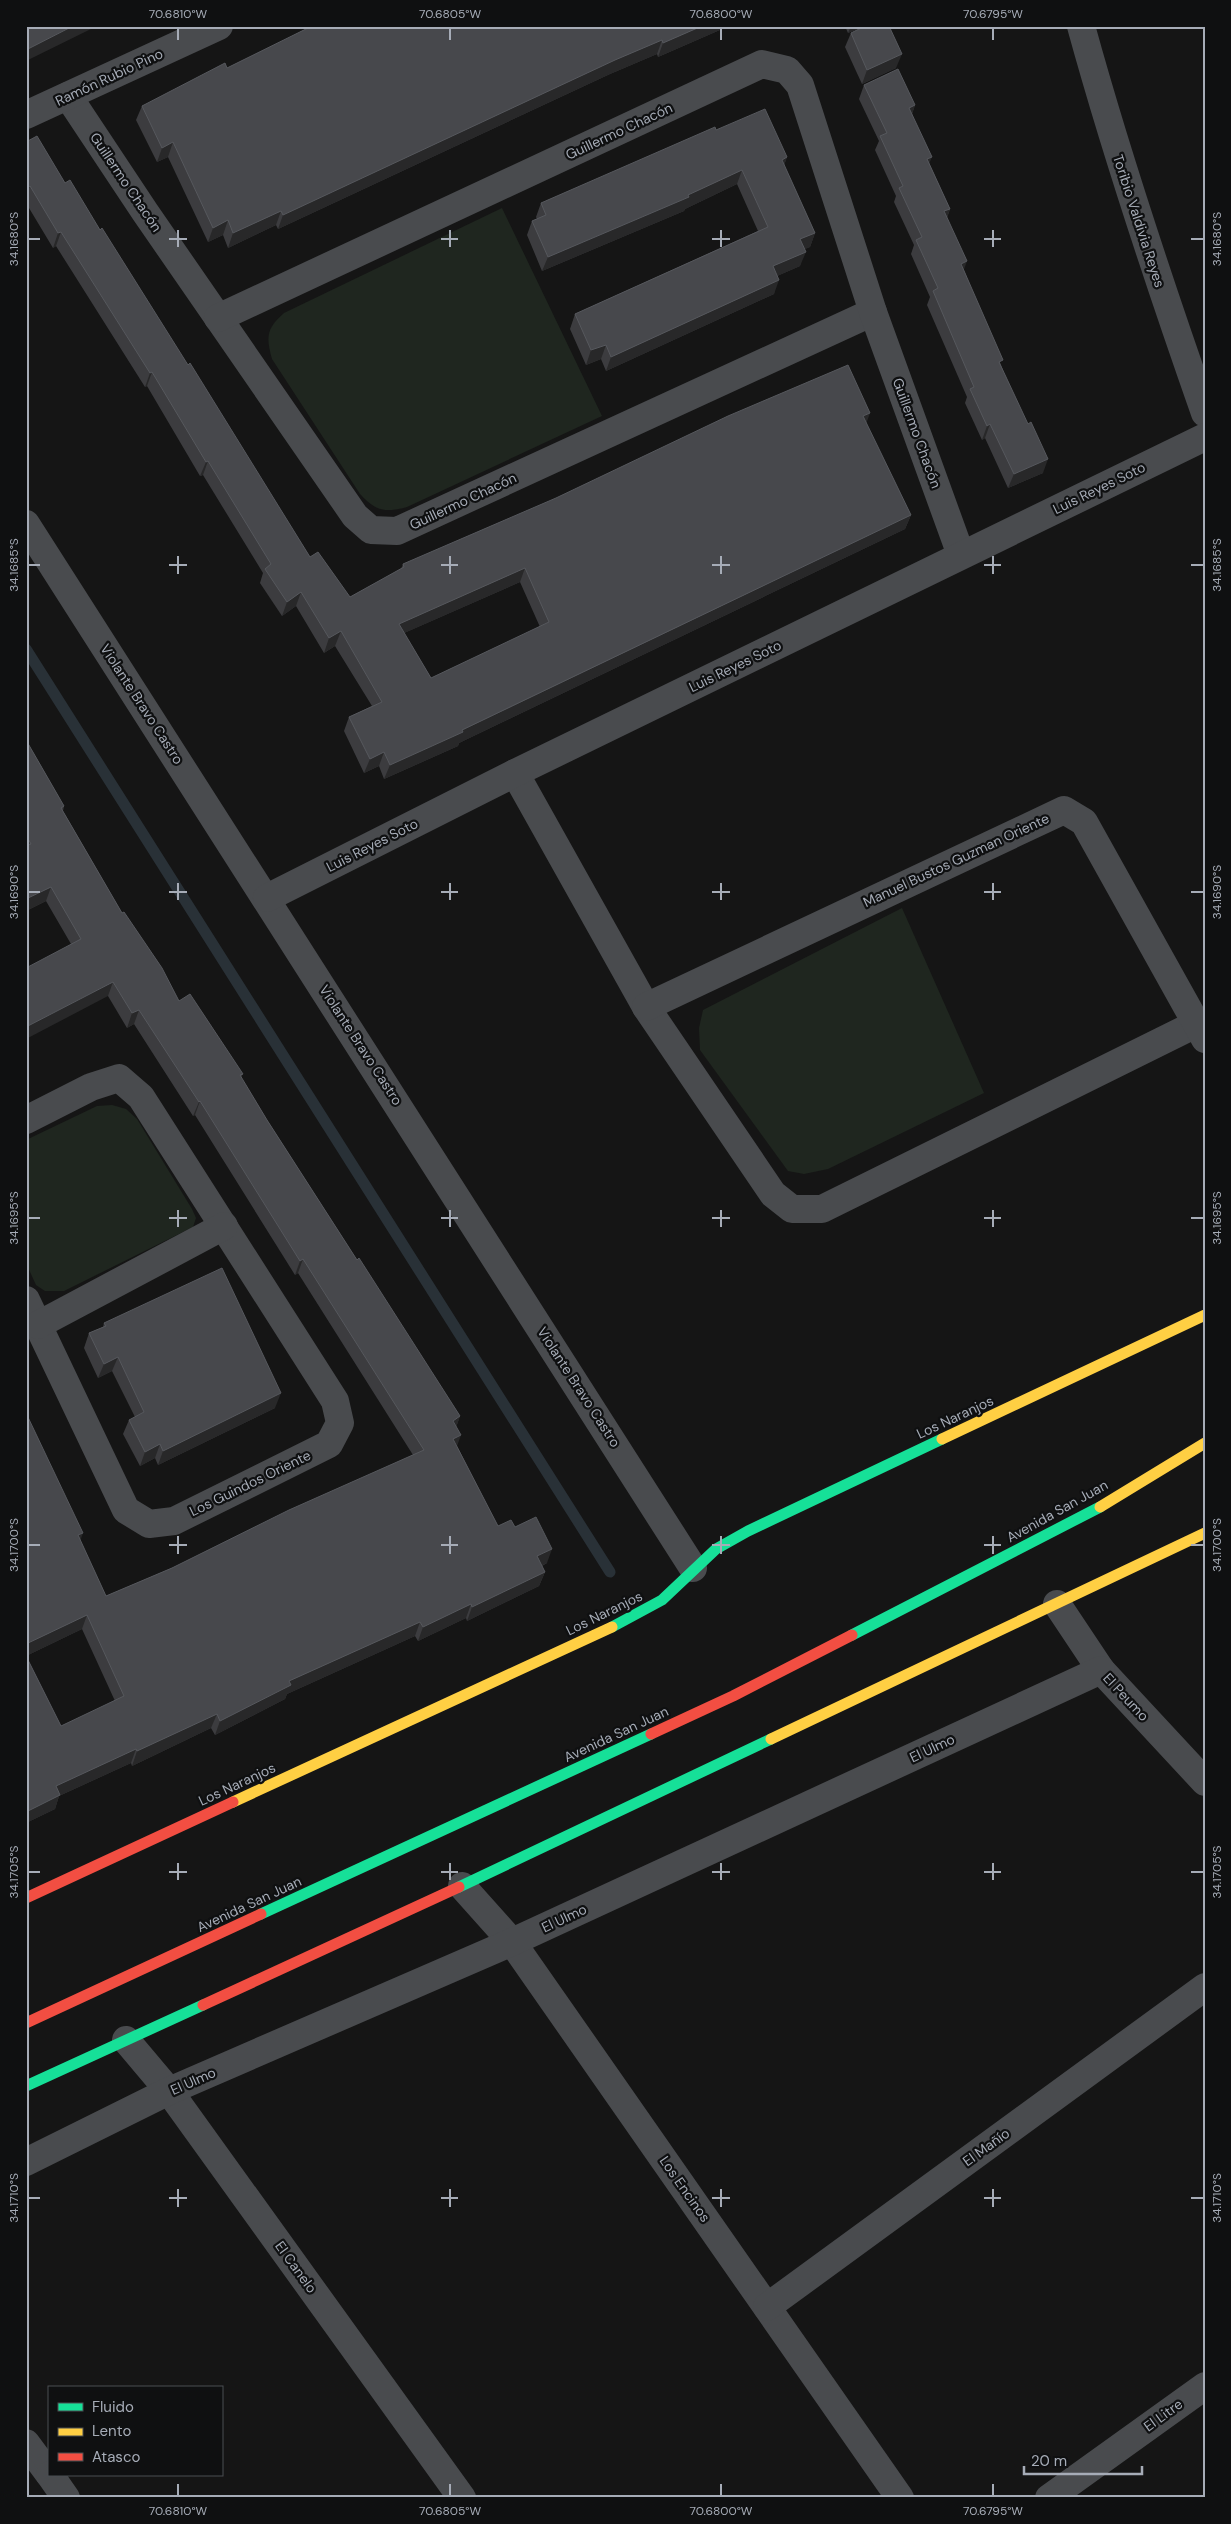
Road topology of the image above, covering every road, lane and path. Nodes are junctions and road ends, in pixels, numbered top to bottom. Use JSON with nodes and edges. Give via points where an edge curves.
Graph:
{"nodes":[{"id":1,"x":219,"y":26,"type":"edge"},
{"id":2,"x":1081,"y":26,"type":"edge"},
{"id":3,"x":68,"y":96,"type":"junction"},
{"id":4,"x":26,"y":115,"type":"edge"},
{"id":5,"x":873,"y":312,"type":"junction"},
{"id":6,"x":218,"y":318,"type":"junction"},
{"id":7,"x":1205,"y":414,"type":"edge"},
{"id":8,"x":1205,"y":437,"type":"edge"},
{"id":9,"x":26,"y":524,"type":"edge"},
{"id":10,"x":960,"y":555,"type":"junction"},
{"id":11,"x":515,"y":773,"type":"junction"},
{"id":12,"x":267,"y":898,"type":"junction"},
{"id":13,"x":646,"y":1007,"type":"junction"},
{"id":14,"x":1200,"y":1031,"type":"edge"},
{"id":15,"x":26,"y":1120,"type":"edge"},
{"id":16,"x":224,"y":1226,"type":"junction"},
{"id":17,"x":26,"y":1300,"type":"edge"},
{"id":18,"x":1205,"y":1315,"type":"edge"},
{"id":19,"x":38,"y":1326,"type":"junction"},
{"id":20,"x":1205,"y":1443,"type":"edge"},
{"id":21,"x":1205,"y":1534,"type":"edge"},
{"id":22,"x":693,"y":1568,"type":"junction"},
{"id":23,"x":1057,"y":1604,"type":"junction"},
{"id":24,"x":1101,"y":1670,"type":"junction"},
{"id":25,"x":1205,"y":1782,"type":"edge"},
{"id":26,"x":462,"y":1886,"type":"junction"},
{"id":27,"x":26,"y":1898,"type":"edge"},
{"id":28,"x":512,"y":1942,"type":"junction"},
{"id":29,"x":1205,"y":1988,"type":"edge"},
{"id":30,"x":26,"y":2023,"type":"edge"},
{"id":31,"x":126,"y":2040,"type":"junction"},
{"id":32,"x":26,"y":2086,"type":"edge"},
{"id":33,"x":170,"y":2091,"type":"junction"},
{"id":34,"x":26,"y":2162,"type":"edge"},
{"id":35,"x":767,"y":2306,"type":"junction"},
{"id":36,"x":1205,"y":2386,"type":"edge"},
{"id":37,"x":26,"y":2443,"type":"edge"},
{"id":38,"x":48,"y":2474,"type":"edge"},
{"id":39,"x":50,"y":2476,"type":"edge"},
{"id":40,"x":66,"y":2498,"type":"edge"},
{"id":41,"x":462,"y":2498,"type":"edge"},
{"id":42,"x":900,"y":2498,"type":"edge"},
{"id":43,"x":1049,"y":2498,"type":"edge"}],
"edges":[{"from":1,"to":3,"type":"street","name":"Ramón Rubio Pino"},
{"from":2,"to":7,"type":"street","name":"Toribio Valdivia Reyes","via":[[1142,233]]},
{"from":3,"to":4,"type":"street","name":"Ramón Rubio Pino"},
{"from":3,"to":6,"type":"street","name":"Guillermo Chacón"},
{"from":5,"to":6,"type":"street","name":"Guillermo Chacón","via":[[397,531],[372,530],[355,516]]},
{"from":5,"to":6,"type":"street","name":"Guillermo Chacón","via":[[800,85],[787,70],[762,64]]},
{"from":5,"to":10,"type":"street","name":"Guillermo Chacón"},
{"from":8,"to":10,"type":"street","name":"Luis Reyes Soto"},
{"from":9,"to":12,"type":"street","name":"Violante Bravo Castro"},
{"from":10,"to":11,"type":"street","name":"Luis Reyes Soto"},
{"from":11,"to":12,"type":"street","name":"Luis Reyes Soto"},
{"from":11,"to":13,"type":"street","name":"Manuel Bustos Guzman Oriente"},
{"from":12,"to":22,"type":"street","name":"Violante Bravo Castro"},
{"from":13,"to":14,"type":"street","name":"Manuel Bustos Guzman Oriente","via":[[773,1194],[792,1208],[822,1208]]},
{"from":13,"to":14,"type":"street","name":"Manuel Bustos Guzman Oriente","via":[[1064,810],[1084,822]]},
{"from":15,"to":16,"type":"street","name":"Los Guindos Oriente","via":[[91,1087],[119,1078],[141,1097]]},
{"from":16,"to":19,"type":"street"},
{"from":16,"to":19,"type":"street","name":"Los Guindos Oriente","via":[[334,1401],[340,1423],[329,1444],[174,1521],[149,1524],[126,1510]]},
{"from":17,"to":19,"type":"street","name":"Los Guindos Oriente"},
{"from":18,"to":22,"type":"main road","name":"Los Naranjos","via":[[748,1531],[716,1549]]},
{"from":20,"to":30,"type":"main road","name":"Avenida San Juan","via":[[1083,1517],[732,1696]]},
{"from":21,"to":23,"type":"main road"},
{"from":22,"to":27,"type":"main road","name":"Los Naranjos","via":[[662,1600],[633,1617]]},
{"from":23,"to":24,"type":"street","name":"El Peumo"},
{"from":23,"to":26,"type":"main road"},
{"from":24,"to":25,"type":"street","name":"El Peumo"},
{"from":24,"to":28,"type":"street","name":"El Ulmo"},
{"from":26,"to":28,"type":"street","name":"Los Encinos"},
{"from":26,"to":31,"type":"main road"},
{"from":28,"to":33,"type":"street","name":"El Ulmo"},
{"from":28,"to":35,"type":"street","name":"Los Encinos"},
{"from":29,"to":35,"type":"street","name":"El Mañío"},
{"from":31,"to":32,"type":"main road"},
{"from":31,"to":33,"type":"street","name":"El Canelo"},
{"from":33,"to":34,"type":"street","name":"El Ulmo"},
{"from":33,"to":41,"type":"street","name":"El Canelo"},
{"from":35,"to":42,"type":"street","name":"Los Encinos"},
{"from":36,"to":43,"type":"street","name":"El Litre"},
{"from":37,"to":38,"type":"street"},
{"from":39,"to":40,"type":"street"}]}
